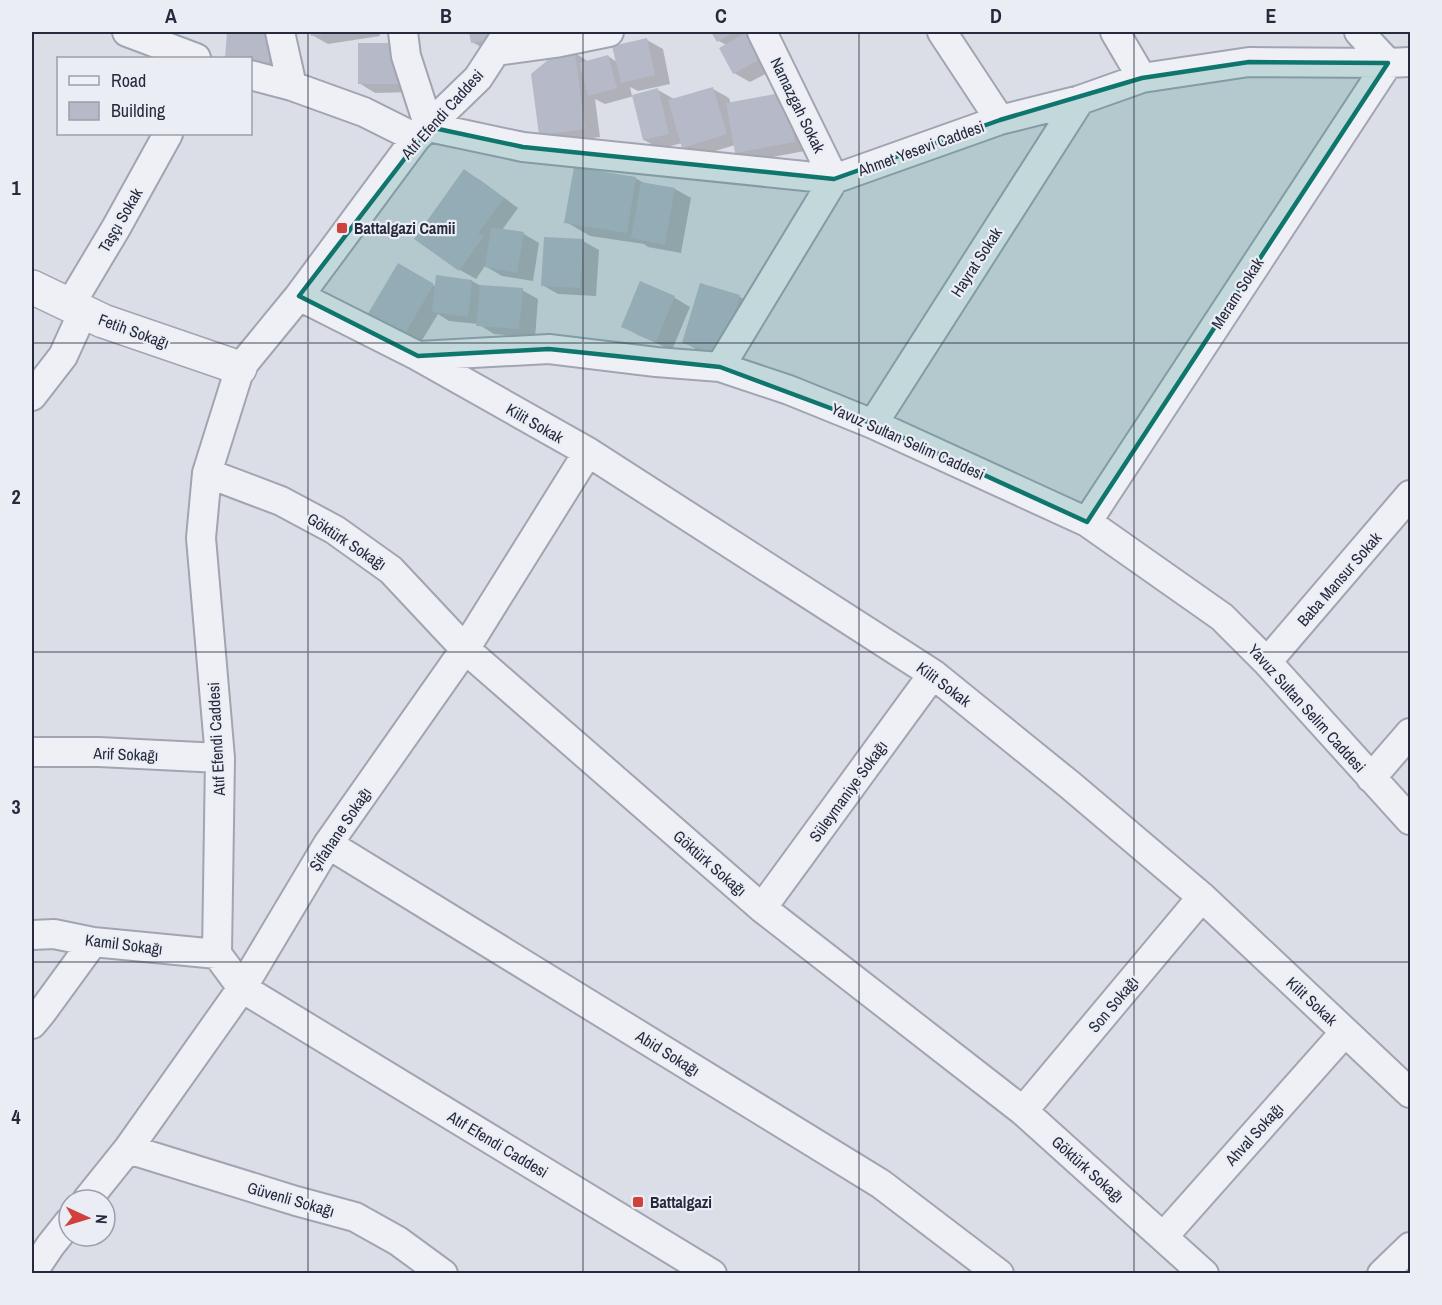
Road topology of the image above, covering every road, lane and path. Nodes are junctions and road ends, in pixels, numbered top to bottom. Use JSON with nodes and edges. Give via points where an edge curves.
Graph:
{"nodes":[{"id":1,"x":127,"y":32,"type":"edge"},
{"id":2,"x":280,"y":32,"type":"edge"},
{"id":3,"x":403,"y":32,"type":"edge"},
{"id":4,"x":609,"y":32,"type":"edge"},
{"id":5,"x":762,"y":32,"type":"edge"},
{"id":6,"x":942,"y":32,"type":"edge"},
{"id":7,"x":1115,"y":32,"type":"edge"},
{"id":8,"x":1359,"y":32,"type":"edge"},
{"id":9,"x":502,"y":41,"type":"edge"},
{"id":10,"x":193,"y":57,"type":"edge"},
{"id":11,"x":1399,"y":62,"type":"edge"},
{"id":12,"x":252,"y":76,"type":"edge"},
{"id":13,"x":1142,"y":78,"type":"junction"},
{"id":14,"x":292,"y":86,"type":"junction"},
{"id":15,"x":1080,"y":100,"type":"junction"},
{"id":16,"x":1000,"y":120,"type":"junction"},
{"id":17,"x":422,"y":133,"type":"junction"},
{"id":18,"x":167,"y":135,"type":"edge"},
{"id":19,"x":834,"y":179,"type":"junction"},
{"id":20,"x":32,"y":287,"type":"edge"},
{"id":21,"x":299,"y":296,"type":"junction"},
{"id":22,"x":77,"y":308,"type":"junction"},
{"id":23,"x":418,"y":356,"type":"junction"},
{"id":24,"x":720,"y":367,"type":"junction"},
{"id":25,"x":240,"y":368,"type":"junction"},
{"id":26,"x":32,"y":396,"type":"edge"},
{"id":27,"x":873,"y":424,"type":"junction"},
{"id":28,"x":588,"y":452,"type":"junction"},
{"id":29,"x":207,"y":473,"type":"junction"},
{"id":30,"x":1410,"y":495,"type":"edge"},
{"id":31,"x":1087,"y":522,"type":"junction"},
{"id":32,"x":465,"y":649,"type":"junction"},
{"id":33,"x":1267,"y":662,"type":"junction"},
{"id":34,"x":933,"y":674,"type":"junction"},
{"id":35,"x":1410,"y":733,"type":"edge"},
{"id":36,"x":32,"y":750,"type":"edge"},
{"id":37,"x":220,"y":758,"type":"junction"},
{"id":38,"x":1371,"y":778,"type":"junction"},
{"id":39,"x":1410,"y":820,"type":"edge"},
{"id":40,"x":328,"y":844,"type":"junction"},
{"id":41,"x":1202,"y":897,"type":"junction"},
{"id":42,"x":762,"y":908,"type":"junction"},
{"id":43,"x":32,"y":935,"type":"edge"},
{"id":44,"x":93,"y":942,"type":"junction"},
{"id":45,"x":217,"y":954,"type":"junction"},
{"id":46,"x":242,"y":988,"type":"junction"},
{"id":47,"x":32,"y":1024,"type":"edge"},
{"id":48,"x":1345,"y":1032,"type":"junction"},
{"id":49,"x":1410,"y":1093,"type":"edge"},
{"id":50,"x":1023,"y":1111,"type":"junction"},
{"id":51,"x":128,"y":1149,"type":"junction"},
{"id":52,"x":97,"y":1188,"type":"edge"},
{"id":53,"x":57,"y":1237,"type":"edge"},
{"id":54,"x":1163,"y":1237,"type":"junction"},
{"id":55,"x":1410,"y":1248,"type":"edge"},
{"id":56,"x":698,"y":1270,"type":"edge"},
{"id":57,"x":32,"y":1273,"type":"edge"},
{"id":58,"x":443,"y":1274,"type":"edge"},
{"id":59,"x":999,"y":1274,"type":"edge"},
{"id":60,"x":1204,"y":1274,"type":"edge"},
{"id":61,"x":1382,"y":1274,"type":"edge"}],
"edges":[{"from":1,"to":10,"type":"street"},
{"from":2,"to":14,"type":"street"},
{"from":3,"to":17,"type":"street"},
{"from":4,"to":9,"type":"street","via":[[555,43]]},
{"from":5,"to":19,"type":"street","name":"Namazgah Sokak"},
{"from":6,"to":16,"type":"street"},
{"from":7,"to":13,"type":"street"},
{"from":8,"to":11,"type":"street"},
{"from":9,"to":17,"type":"street","name":"Atıf Efendi Caddesi","via":[[478,78]]},
{"from":11,"to":13,"type":"street","name":"Ahmet Yesevi Caddesi","via":[[1249,62]]},
{"from":11,"to":31,"type":"street","name":"Meram Sokak"},
{"from":12,"to":14,"type":"street","name":"Ahmet Yesevi Caddesi"},
{"from":13,"to":15,"type":"street","name":"Ahmet Yesevi Caddesi"},
{"from":14,"to":17,"type":"street","name":"Ahmet Yesevi Caddesi"},
{"from":15,"to":16,"type":"street","name":"Ahmet Yesevi Caddesi"},
{"from":15,"to":27,"type":"street","name":"Hayrat Sokak"},
{"from":16,"to":19,"type":"street","name":"Ahmet Yesevi Caddesi"},
{"from":17,"to":19,"type":"street","name":"Ahmet Yesevi Caddesi"},
{"from":17,"to":21,"type":"street","name":"Atıf Efendi Caddesi"},
{"from":18,"to":22,"type":"street","name":"Taşçı Sokak"},
{"from":19,"to":24,"type":"street"},
{"from":20,"to":22,"type":"street","name":"Fetih Sokağı"},
{"from":21,"to":23,"type":"street","name":"Yavuz Sultan Selim Caddesi"},
{"from":21,"to":25,"type":"street","name":"Atıf Efendi Caddesi"},
{"from":22,"to":25,"type":"street","name":"Fetih Sokağı","via":[[102,321]]},
{"from":22,"to":26,"type":"street","name":"Taşçı Sokak","via":[[63,356]]},
{"from":23,"to":24,"type":"street","name":"Yavuz Sultan Selim Caddesi","via":[[549,349]]},
{"from":23,"to":28,"type":"street","name":"Kilit Sokak"},
{"from":24,"to":27,"type":"street","name":"Yavuz Sultan Selim Caddesi"},
{"from":25,"to":29,"type":"street","name":"Atıf Efendi Caddesi"},
{"from":27,"to":31,"type":"street","name":"Yavuz Sultan Selim Caddesi"},
{"from":28,"to":32,"type":"street","name":"Şifahane Sokağı"},
{"from":28,"to":34,"type":"street","name":"Kilit Sokak"},
{"from":29,"to":32,"type":"street","name":"Göktürk Sokağı","via":[[281,501],[335,530],[391,570]]},
{"from":29,"to":37,"type":"street","name":"Atıf Efendi Caddesi","via":[[201,538]]},
{"from":30,"to":33,"type":"street","name":"Baba Mansur Sokak"},
{"from":31,"to":33,"type":"street","name":"Yavuz Sultan Selim Caddesi","via":[[1222,617]]},
{"from":32,"to":40,"type":"street","name":"Şifahane Sokağı"},
{"from":32,"to":42,"type":"street","name":"Göktürk Sokağı"},
{"from":33,"to":38,"type":"street","name":"Yavuz Sultan Selim Caddesi"},
{"from":34,"to":41,"type":"street","name":"Kilit Sokak"},
{"from":34,"to":42,"type":"street","name":"Süleymaniye Sokağı"},
{"from":35,"to":38,"type":"street"},
{"from":36,"to":37,"type":"street","name":"Arif Sokağı"},
{"from":37,"to":45,"type":"street","name":"Atıf Efendi Caddesi"},
{"from":38,"to":39,"type":"street","name":"Yavuz Sultan Selim Caddesi"},
{"from":40,"to":46,"type":"street","name":"Şifahane Sokağı"},
{"from":40,"to":59,"type":"street","name":"Abid Sokağı","via":[[881,1184]]},
{"from":41,"to":48,"type":"street","name":"Kilit Sokak"},
{"from":41,"to":50,"type":"street","name":"Son Sokağı"},
{"from":42,"to":50,"type":"street","name":"Göktürk Sokağı"},
{"from":43,"to":44,"type":"street","name":"Kamil Sokağı","via":[[54,934]]},
{"from":44,"to":45,"type":"street","name":"Kamil Sokağı"},
{"from":44,"to":47,"type":"street"},
{"from":45,"to":46,"type":"street","name":"Atıf Efendi Caddesi"},
{"from":46,"to":51,"type":"street","name":"Şifahane Sokağı"},
{"from":46,"to":56,"type":"street","name":"Atıf Efendi Caddesi"},
{"from":48,"to":49,"type":"street","name":"Kilit Sokak"},
{"from":48,"to":54,"type":"street","name":"Ahval Sokağı"},
{"from":50,"to":54,"type":"street","name":"Göktürk Sokağı"},
{"from":51,"to":52,"type":"street","name":"Şifahane Sokağı"},
{"from":51,"to":58,"type":"street","name":"Güvenli Sokağı","via":[[355,1217],[398,1241]]},
{"from":53,"to":57,"type":"street"},
{"from":54,"to":60,"type":"street","name":"Göktürk Sokağı"},
{"from":55,"to":61,"type":"street"}]}
